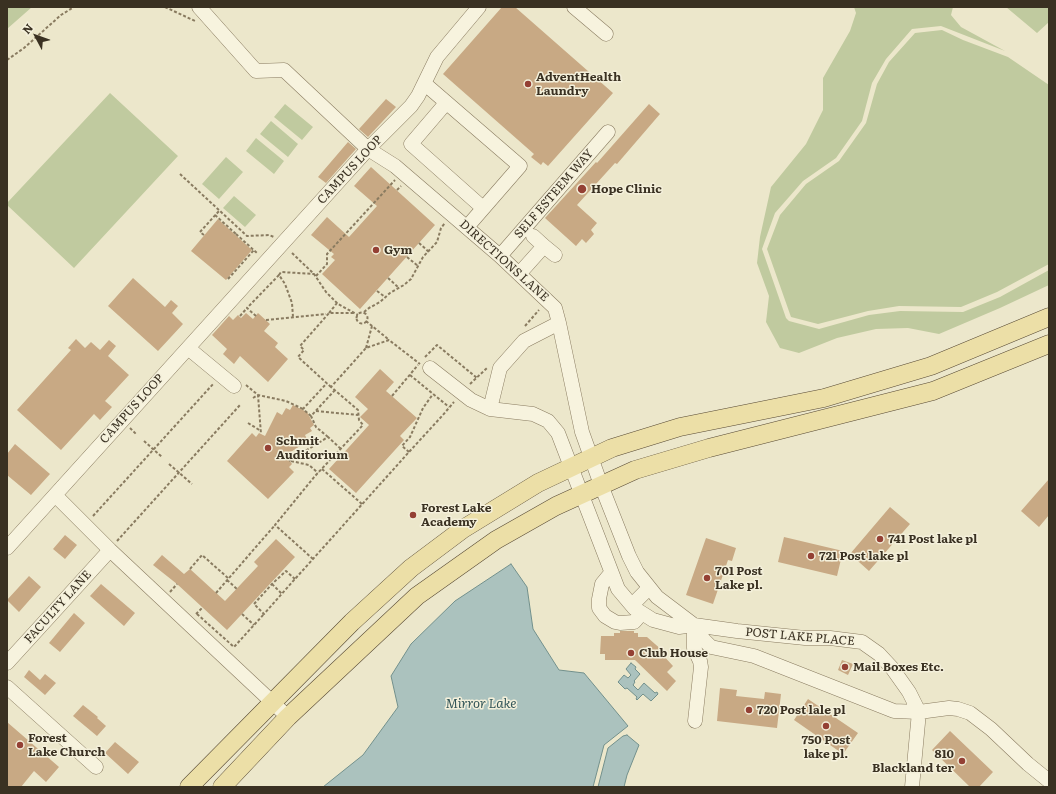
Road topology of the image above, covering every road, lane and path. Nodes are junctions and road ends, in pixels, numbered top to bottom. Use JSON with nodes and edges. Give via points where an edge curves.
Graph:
{"nodes":[{"id":1,"x":74,"y":7,"type":"edge"},
{"id":2,"x":199,"y":7,"type":"edge"},
{"id":3,"x":479,"y":7,"type":"edge"},
{"id":4,"x":574,"y":7,"type":"edge"},
{"id":5,"x":606,"y":34,"type":"dead end"},
{"id":6,"x":7,"y":60,"type":"edge"},
{"id":7,"x":425,"y":84,"type":"junction"},
{"id":8,"x":446,"y":103,"type":"junction"},
{"id":9,"x":608,"y":132,"type":"dead end"},
{"id":10,"x":368,"y":149,"type":"junction"},
{"id":11,"x":180,"y":174,"type":"dead end"},
{"id":12,"x":402,"y":179,"type":"junction"},
{"id":13,"x":397,"y":190,"type":"dead end"},
{"id":14,"x":483,"y":208,"type":"junction"},
{"id":15,"x":219,"y":211,"type":"junction"},
{"id":16,"x":215,"y":215,"type":"junction"},
{"id":17,"x":452,"y":215,"type":"junction"},
{"id":18,"x":228,"y":219,"type":"junction"},
{"id":19,"x":224,"y":223,"type":"junction"},
{"id":20,"x":467,"y":227,"type":"junction"},
{"id":21,"x":244,"y":234,"type":"junction"},
{"id":22,"x":204,"y":235,"type":"dead end"},
{"id":23,"x":533,"y":236,"type":"dead end"},
{"id":24,"x":241,"y":238,"type":"junction"},
{"id":25,"x":278,"y":241,"type":"dead end"},
{"id":26,"x":419,"y":243,"type":"dead end"},
{"id":27,"x":254,"y":250,"type":"junction"},
{"id":28,"x":428,"y":252,"type":"junction"},
{"id":29,"x":292,"y":253,"type":"dead end"},
{"id":30,"x":500,"y":256,"type":"junction"},
{"id":31,"x":407,"y":257,"type":"dead end"},
{"id":32,"x":266,"y":262,"type":"junction"},
{"id":33,"x":418,"y":266,"type":"junction"},
{"id":34,"x":519,"y":274,"type":"junction"},
{"id":35,"x":278,"y":275,"type":"junction"},
{"id":36,"x":315,"y":275,"type":"junction"},
{"id":37,"x":388,"y":278,"type":"dead end"},
{"id":38,"x":228,"y":279,"type":"dead end"},
{"id":39,"x":399,"y":288,"type":"junction"},
{"id":40,"x":376,"y":291,"type":"dead end"},
{"id":41,"x":385,"y":298,"type":"junction"},
{"id":42,"x":337,"y":303,"type":"junction"},
{"id":43,"x":247,"y":308,"type":"junction"},
{"id":44,"x":364,"y":312,"type":"junction"},
{"id":45,"x":328,"y":313,"type":"junction"},
{"id":46,"x":354,"y":313,"type":"junction"},
{"id":47,"x":358,"y":314,"type":"junction"},
{"id":48,"x":240,"y":316,"type":"dead end"},
{"id":49,"x":256,"y":316,"type":"dead end"},
{"id":50,"x":293,"y":317,"type":"junction"},
{"id":51,"x":1049,"y":317,"type":"edge"},
{"id":52,"x":266,"y":320,"type":"dead end"},
{"id":53,"x":366,"y":321,"type":"junction"},
{"id":54,"x":559,"y":323,"type":"junction"},
{"id":55,"x":372,"y":326,"type":"junction"},
{"id":56,"x":389,"y":340,"type":"junction"},
{"id":57,"x":1049,"y":344,"type":"edge"},
{"id":58,"x":188,"y":348,"type":"junction"},
{"id":59,"x":366,"y":348,"type":"junction"},
{"id":60,"x":425,"y":366,"type":"junction"},
{"id":61,"x":410,"y":375,"type":"junction"},
{"id":62,"x":477,"y":378,"type":"dead end"},
{"id":63,"x":214,"y":382,"type":"dead end"},
{"id":64,"x":326,"y":383,"type":"junction"},
{"id":65,"x":234,"y":386,"type":"dead end"},
{"id":66,"x":331,"y":387,"type":"junction"},
{"id":67,"x":335,"y":390,"type":"junction"},
{"id":68,"x":433,"y":394,"type":"junction"},
{"id":69,"x":258,"y":395,"type":"junction"},
{"id":70,"x":392,"y":396,"type":"dead end"},
{"id":71,"x":253,"y":398,"type":"dead end"},
{"id":72,"x":457,"y":398,"type":"dead end"},
{"id":73,"x":240,"y":405,"type":"dead end"},
{"id":74,"x":449,"y":408,"type":"junction"},
{"id":75,"x":302,"y":409,"type":"junction"},
{"id":76,"x":490,"y":409,"type":"junction"},
{"id":77,"x":316,"y":411,"type":"junction"},
{"id":78,"x":358,"y":415,"type":"junction"},
{"id":79,"x":311,"y":416,"type":"junction"},
{"id":80,"x":248,"y":423,"type":"dead end"},
{"id":81,"x":328,"y":437,"type":"junction"},
{"id":82,"x":144,"y":441,"type":"dead end"},
{"id":83,"x":153,"y":449,"type":"junction"},
{"id":84,"x":341,"y":449,"type":"junction"},
{"id":85,"x":409,"y":452,"type":"junction"},
{"id":86,"x":162,"y":457,"type":"dead end"},
{"id":87,"x":592,"y":458,"type":"junction"},
{"id":88,"x":170,"y":464,"type":"dead end"},
{"id":89,"x":571,"y":467,"type":"junction"},
{"id":90,"x":322,"y":469,"type":"junction"},
{"id":91,"x":179,"y":472,"type":"junction"},
{"id":92,"x":318,"y":473,"type":"junction"},
{"id":93,"x":192,"y":484,"type":"dead end"},
{"id":94,"x":601,"y":486,"type":"junction"},
{"id":95,"x":581,"y":494,"type":"junction"},
{"id":96,"x":55,"y":495,"type":"junction"},
{"id":97,"x":362,"y":504,"type":"junction"},
{"id":98,"x":91,"y":518,"type":"dead end"},
{"id":99,"x":275,"y":525,"type":"junction"},
{"id":100,"x":7,"y":548,"type":"edge"},
{"id":101,"x":110,"y":550,"type":"junction"},
{"id":102,"x":313,"y":559,"type":"junction"},
{"id":103,"x":190,"y":569,"type":"dead end"},
{"id":104,"x":611,"y":573,"type":"junction"},
{"id":105,"x":228,"y":579,"type":"junction"},
{"id":106,"x":295,"y":579,"type":"junction"},
{"id":107,"x":272,"y":584,"type":"junction"},
{"id":108,"x":650,"y":588,"type":"junction"},
{"id":109,"x":237,"y":589,"type":"dead end"},
{"id":110,"x":216,"y":593,"type":"dead end"},
{"id":111,"x":282,"y":594,"type":"junction"},
{"id":112,"x":637,"y":609,"type":"junction"},
{"id":113,"x":197,"y":614,"type":"dead end"},
{"id":114,"x":242,"y":614,"type":"dead end"},
{"id":115,"x":264,"y":614,"type":"junction"},
{"id":116,"x":254,"y":625,"type":"junction"},
{"id":117,"x":694,"y":627,"type":"junction"},
{"id":118,"x":7,"y":663,"type":"edge"},
{"id":119,"x":7,"y":687,"type":"edge"},
{"id":120,"x":272,"y":702,"type":"junction"},
{"id":121,"x":919,"y":712,"type":"junction"},
{"id":122,"x":288,"y":717,"type":"junction"},
{"id":123,"x":695,"y":721,"type":"dead end"},
{"id":124,"x":96,"y":767,"type":"dead end"},
{"id":125,"x":1049,"y":781,"type":"edge"},
{"id":126,"x":189,"y":787,"type":"edge"},
{"id":127,"x":222,"y":787,"type":"edge"},
{"id":128,"x":912,"y":787,"type":"edge"}],
"edges":[{"from":1,"to":6,"type":"path"},
{"from":2,"to":10,"type":"street","name":"DIRECTIONS LANE","via":[[256,72],[284,70]]},
{"from":3,"to":7,"type":"street","name":"CAMPUS LOOP","via":[[438,57]]},
{"from":4,"to":5,"type":"street"},
{"from":7,"to":8,"type":"street"},
{"from":7,"to":10,"type":"street","name":"CAMPUS LOOP","via":[[411,106]]},
{"from":8,"to":14,"type":"street","via":[[411,144]]},
{"from":8,"to":14,"type":"street","via":[[520,166]]},
{"from":9,"to":30,"type":"street","name":"SELF ESTEEM WAY"},
{"from":10,"to":12,"type":"street","name":"DIRECTIONS LANE","via":[[395,166]]},
{"from":10,"to":32,"type":"street","name":"CAMPUS LOOP"},
{"from":11,"to":15,"type":"path"},
{"from":12,"to":13,"type":"path"},
{"from":12,"to":17,"type":"street","name":"DIRECTIONS LANE"},
{"from":12,"to":36,"type":"path","via":[[327,254],[327,264]]},
{"from":14,"to":20,"type":"street"},
{"from":15,"to":16,"type":"path"},
{"from":15,"to":18,"type":"path"},
{"from":16,"to":19,"type":"path"},
{"from":16,"to":22,"type":"path","via":[[200,232]]},
{"from":17,"to":20,"type":"street","name":"DIRECTIONS LANE"},
{"from":17,"to":28,"type":"path","via":[[444,224],[437,242]]},
{"from":18,"to":19,"type":"path"},
{"from":18,"to":21,"type":"path"},
{"from":19,"to":24,"type":"path"},
{"from":20,"to":30,"type":"street","name":"DIRECTIONS LANE"},
{"from":21,"to":24,"type":"path"},
{"from":21,"to":25,"type":"path","via":[[272,236]]},
{"from":23,"to":34,"type":"street","via":[[549,251]]},
{"from":24,"to":27,"type":"path"},
{"from":26,"to":28,"type":"path"},
{"from":27,"to":32,"type":"path"},
{"from":27,"to":38,"type":"path"},
{"from":28,"to":33,"type":"path"},
{"from":29,"to":36,"type":"path"},
{"from":30,"to":34,"type":"street","name":"DIRECTIONS LANE"},
{"from":31,"to":33,"type":"path"},
{"from":32,"to":58,"type":"street","name":"CAMPUS LOOP"},
{"from":33,"to":39,"type":"path","via":[[411,279]]},
{"from":34,"to":54,"type":"street","name":"DIRECTIONS LANE","via":[[555,308]]},
{"from":35,"to":36,"type":"path","via":[[281,272]]},
{"from":35,"to":43,"type":"path"},
{"from":35,"to":50,"type":"path","via":[[285,284],[292,303]]},
{"from":36,"to":42,"type":"path"},
{"from":37,"to":39,"type":"path"},
{"from":39,"to":41,"type":"path"},
{"from":40,"to":41,"type":"path"},
{"from":41,"to":44,"type":"path"},
{"from":42,"to":45,"type":"path"},
{"from":42,"to":46,"type":"path"},
{"from":43,"to":48,"type":"path"},
{"from":43,"to":49,"type":"path"},
{"from":44,"to":47,"type":"path"},
{"from":44,"to":53,"type":"path","via":[[367,316]]},
{"from":45,"to":46,"type":"path"},
{"from":45,"to":50,"type":"path"},
{"from":45,"to":64,"type":"path","via":[[300,346],[304,350],[298,357]]},
{"from":46,"to":47,"type":"path"},
{"from":47,"to":53,"type":"path","via":[[358,321]]},
{"from":50,"to":52,"type":"path"},
{"from":51,"to":87,"type":"main road","via":[[931,366],[824,398],[680,427],[612,448]]},
{"from":53,"to":55,"type":"path"},
{"from":54,"to":76,"type":"street","via":[[524,341],[500,368]]},
{"from":54,"to":87,"type":"street","name":"DIRECTIONS LANE","via":[[582,432]]},
{"from":55,"to":56,"type":"path"},
{"from":55,"to":59,"type":"path"},
{"from":56,"to":59,"type":"path"},
{"from":56,"to":60,"type":"path"},
{"from":57,"to":94,"type":"main road","via":[[933,391],[709,448],[635,470]]},
{"from":58,"to":65,"type":"street"},
{"from":58,"to":96,"type":"street","name":"CAMPUS LOOP"},
{"from":59,"to":66,"type":"path"},
{"from":60,"to":61,"type":"path"},
{"from":60,"to":62,"type":"path","via":[[437,345]]},
{"from":60,"to":76,"type":"street","name":"POST LAKE PLACE","via":[[471,400]]},
{"from":61,"to":68,"type":"path"},
{"from":61,"to":70,"type":"path"},
{"from":63,"to":83,"type":"path"},
{"from":64,"to":66,"type":"path"},
{"from":64,"to":75,"type":"path"},
{"from":66,"to":67,"type":"path"},
{"from":67,"to":77,"type":"path"},
{"from":67,"to":78,"type":"path","via":[[358,410]]},
{"from":68,"to":74,"type":"path"},
{"from":68,"to":85,"type":"path","via":[[423,408],[410,437],[402,446]]},
{"from":69,"to":71,"type":"path"},
{"from":69,"to":75,"type":"path","via":[[286,401]]},
{"from":69,"to":80,"type":"path","via":[[261,433]]},
{"from":72,"to":74,"type":"path"},
{"from":73,"to":91,"type":"path"},
{"from":74,"to":85,"type":"path"},
{"from":75,"to":79,"type":"path"},
{"from":76,"to":89,"type":"street","name":"POST LAKE PLACE","via":[[533,414],[548,421],[558,433]]},
{"from":77,"to":78,"type":"path"},
{"from":77,"to":79,"type":"path"},
{"from":78,"to":84,"type":"path","via":[[363,425]]},
{"from":79,"to":81,"type":"path","via":[[316,427]]},
{"from":81,"to":84,"type":"path"},
{"from":81,"to":92,"type":"path","via":[[289,461],[310,465]]},
{"from":82,"to":83,"type":"path"},
{"from":83,"to":86,"type":"path"},
{"from":83,"to":98,"type":"path"},
{"from":84,"to":90,"type":"path"},
{"from":85,"to":97,"type":"path"},
{"from":87,"to":89,"type":"main road"},
{"from":87,"to":94,"type":"street","name":"POST LAKE PLACE"},
{"from":88,"to":91,"type":"path"},
{"from":89,"to":95,"type":"street","name":"POST LAKE PLACE"},
{"from":89,"to":120,"type":"main road","via":[[538,483],[463,529],[411,568],[352,622]]},
{"from":90,"to":92,"type":"path"},
{"from":90,"to":97,"type":"path"},
{"from":91,"to":93,"type":"path"},
{"from":91,"to":101,"type":"path"},
{"from":92,"to":99,"type":"path"},
{"from":94,"to":95,"type":"main road"},
{"from":94,"to":108,"type":"street","name":"POST LAKE PLACE","via":[[637,572]]},
{"from":95,"to":104,"type":"street","name":"POST LAKE PLACE"},
{"from":95,"to":122,"type":"main road","via":[[496,540],[417,596]]},
{"from":96,"to":100,"type":"street","name":"CAMPUS LOOP"},
{"from":96,"to":101,"type":"street"},
{"from":97,"to":102,"type":"path"},
{"from":99,"to":102,"type":"path"},
{"from":99,"to":105,"type":"path"},
{"from":101,"to":118,"type":"street","name":"FACULTY LANE"},
{"from":101,"to":120,"type":"street"},
{"from":102,"to":106,"type":"path"},
{"from":103,"to":105,"type":"path","via":[[202,555]]},
{"from":104,"to":112,"type":"street","name":"POST LAKE PLACE","via":[[618,588]]},
{"from":104,"to":112,"type":"street","via":[[602,584],[599,608],[605,616],[620,623],[634,622]]},
{"from":105,"to":109,"type":"path"},
{"from":105,"to":110,"type":"path"},
{"from":106,"to":107,"type":"path","via":[[286,571]]},
{"from":106,"to":111,"type":"path"},
{"from":107,"to":111,"type":"path"},
{"from":107,"to":115,"type":"path","via":[[254,604]]},
{"from":108,"to":112,"type":"street"},
{"from":108,"to":117,"type":"street","name":"POST LAKE PLACE","via":[[657,597]]},
{"from":111,"to":115,"type":"path"},
{"from":112,"to":117,"type":"street","name":"POST LAKE PLACE","via":[[653,620],[678,627]]},
{"from":113,"to":116,"type":"path","via":[[234,647]]},
{"from":114,"to":116,"type":"path"},
{"from":115,"to":116,"type":"path"},
{"from":117,"to":121,"type":"street","name":"POST LAKE PLACE","via":[[711,647],[754,656],[894,711]]},
{"from":117,"to":121,"type":"street","name":"POST LAKE PLACE","via":[[862,642],[879,654],[892,668]]},
{"from":117,"to":123,"type":"street","via":[[694,648],[701,667]]},
{"from":119,"to":124,"type":"street"},
{"from":120,"to":122,"type":"street"},
{"from":120,"to":126,"type":"main road"},
{"from":121,"to":125,"type":"street","via":[[958,708],[970,713]]},
{"from":121,"to":128,"type":"street"},
{"from":122,"to":127,"type":"main road"}]}
